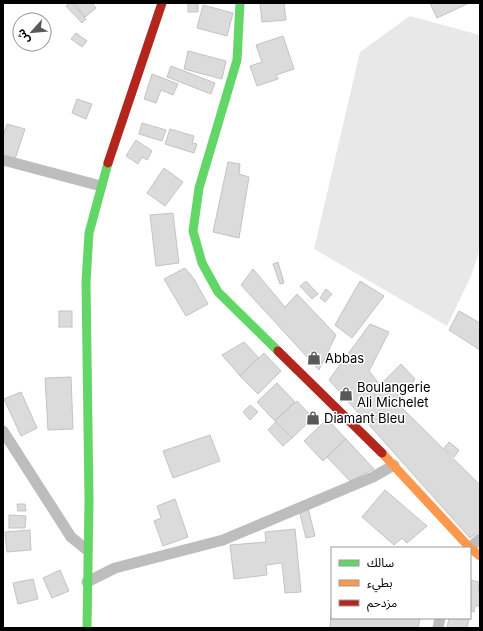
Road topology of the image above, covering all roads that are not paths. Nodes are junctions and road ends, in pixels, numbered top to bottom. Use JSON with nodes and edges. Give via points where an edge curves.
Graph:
{"nodes":[{"id":1,"x":162,"y":3,"type":"edge"},
{"id":2,"x":240,"y":3,"type":"edge"},
{"id":3,"x":3,"y":160,"type":"edge"},
{"id":4,"x":101,"y":186,"type":"junction"},
{"id":5,"x":3,"y":431,"type":"edge"},
{"id":6,"x":394,"y":465,"type":"junction"},
{"id":7,"x":480,"y":539,"type":"edge"},
{"id":8,"x":469,"y":547,"type":"edge"},
{"id":9,"x":471,"y":547,"type":"edge"},
{"id":10,"x":471,"y":549,"type":"edge"},
{"id":11,"x":88,"y":550,"type":"junction"},
{"id":12,"x":480,"y":556,"type":"edge"},
{"id":13,"x":87,"y":582,"type":"junction"},
{"id":14,"x":87,"y":628,"type":"edge"}],
"edges":[{"from":1,"to":4,"type":"main road"},
{"from":2,"to":6,"type":"main road","via":[[237,60],[199,188],[194,231],[202,263],[218,292]]},
{"from":3,"to":4,"type":"street"},
{"from":4,"to":11,"type":"main road","via":[[89,233],[86,282]]},
{"from":5,"to":11,"type":"street","via":[[71,537]]},
{"from":6,"to":8,"type":"main road"},
{"from":6,"to":13,"type":"street","via":[[224,540],[115,568]]},
{"from":7,"to":9,"type":"street"},
{"from":10,"to":12,"type":"main road"},
{"from":11,"to":13,"type":"main road"},
{"from":13,"to":14,"type":"main road"}]}
